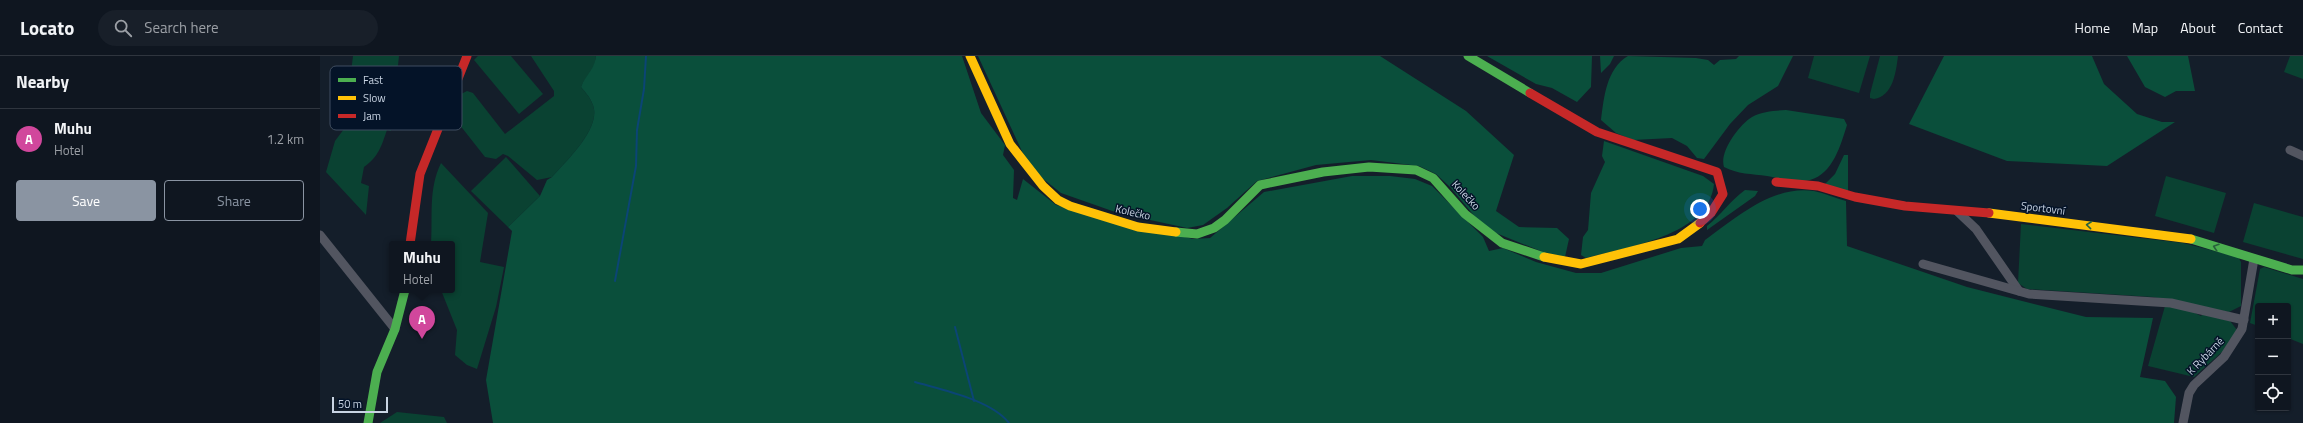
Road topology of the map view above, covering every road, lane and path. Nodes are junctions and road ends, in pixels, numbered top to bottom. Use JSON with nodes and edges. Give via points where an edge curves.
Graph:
{"nodes":[{"id":1,"x":467,"y":56,"type":"edge"},
{"id":2,"x":970,"y":56,"type":"edge"},
{"id":3,"x":1468,"y":56,"type":"edge"},
{"id":4,"x":462,"y":70,"type":"edge"},
{"id":5,"x":438,"y":130,"type":"edge"},
{"id":6,"x":2290,"y":150,"type":"dead end"},
{"id":7,"x":2303,"y":156,"type":"edge"},
{"id":8,"x":1776,"y":182,"type":"dead end"},
{"id":9,"x":1957,"y":211,"type":"junction"},
{"id":10,"x":320,"y":235,"type":"edge"},
{"id":11,"x":410,"y":241,"type":"edge"},
{"id":12,"x":2254,"y":259,"type":"junction"},
{"id":13,"x":1924,"y":264,"type":"dead end"},
{"id":14,"x":2303,"y":270,"type":"edge"},
{"id":15,"x":2019,"y":291,"type":"junction"},
{"id":16,"x":404,"y":293,"type":"edge"},
{"id":17,"x":2244,"y":320,"type":"junction"},
{"id":18,"x":394,"y":329,"type":"junction"},
{"id":19,"x":368,"y":423,"type":"edge"},
{"id":20,"x":2183,"y":423,"type":"edge"}],
"edges":[{"from":1,"to":4,"type":"street"},
{"from":2,"to":3,"type":"street","name":"Kolečko","via":[[1010,144],[1043,186],[1058,200],[1070,206],[1138,227],[1197,234],[1206,232],[1225,220],[1260,185],[1323,172],[1368,167],[1416,170],[1432,178],[1465,214],[1502,243],[1534,255],[1581,264],[1678,239],[1701,223],[1718,205],[1723,194],[1717,172],[1597,132]]},
{"from":5,"to":11,"type":"street","via":[[420,174]]},
{"from":6,"to":7,"type":"street"},
{"from":8,"to":9,"type":"street","name":"Sportovní","via":[[1818,186],[1855,197],[1905,206]]},
{"from":12,"to":9,"type":"street","name":"Sportovní","one_way":true,"via":[[2197,240],[2124,229]]},
{"from":9,"to":15,"type":"street","via":[[1976,229]]},
{"from":10,"to":18,"type":"street"},
{"from":12,"to":14,"type":"street","name":"Sportovní","via":[[2292,270]]},
{"from":12,"to":17,"type":"street","name":"K Rybárně"},
{"from":13,"to":15,"type":"street"},
{"from":15,"to":17,"type":"street","via":[[2029,294],[2171,303]]},
{"from":16,"to":18,"type":"street"},
{"from":17,"to":20,"type":"street","name":"K Rybárně","via":[[2230,349],[2189,393]]},
{"from":18,"to":19,"type":"street","via":[[377,372]]}]}
